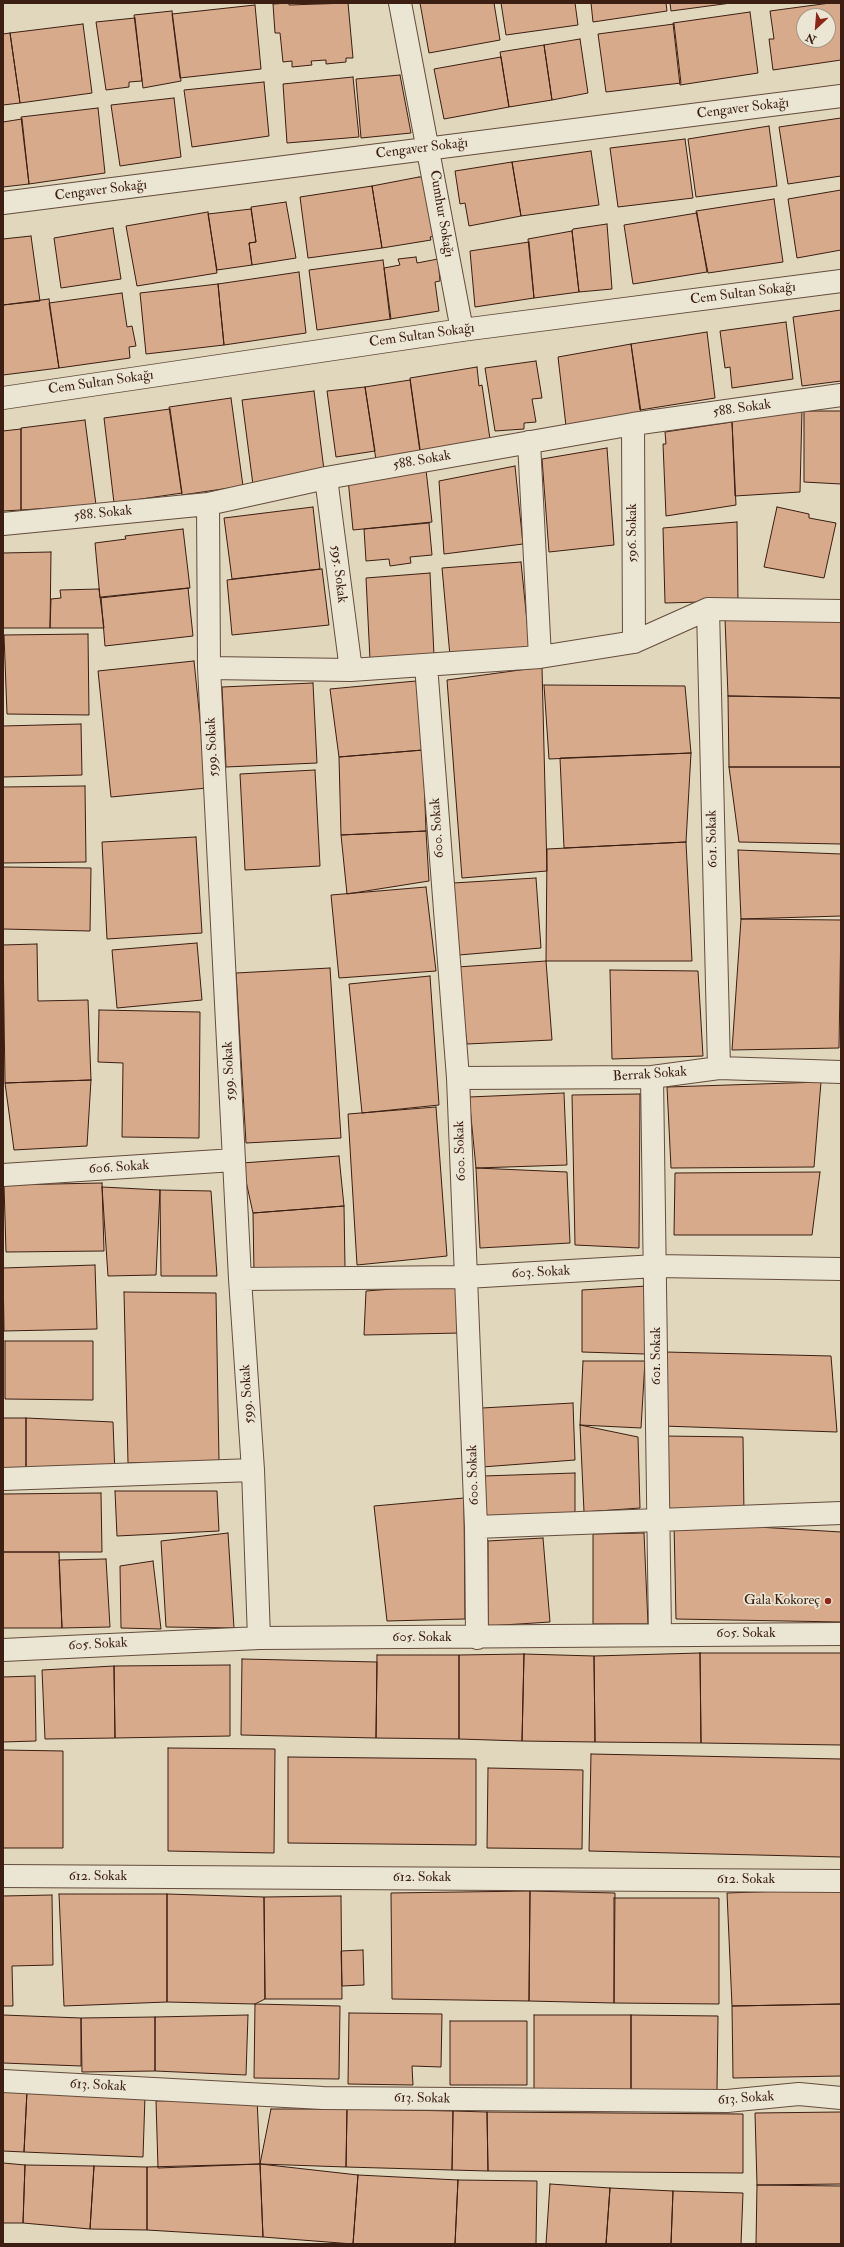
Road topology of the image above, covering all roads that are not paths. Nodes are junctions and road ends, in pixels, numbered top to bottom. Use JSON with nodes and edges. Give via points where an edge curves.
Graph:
{"nodes":[{"id":1,"x":400,"y":3,"type":"edge"},
{"id":2,"x":841,"y":96,"type":"edge"},
{"id":3,"x":429,"y":148,"type":"junction"},
{"id":4,"x":3,"y":203,"type":"edge"},
{"id":5,"x":841,"y":281,"type":"edge"},
{"id":6,"x":462,"y":330,"type":"junction"},
{"id":7,"x":841,"y":395,"type":"edge"},
{"id":8,"x":3,"y":398,"type":"edge"},
{"id":9,"x":633,"y":424,"type":"junction"},
{"id":10,"x":529,"y":442,"type":"junction"},
{"id":11,"x":326,"y":478,"type":"junction"},
{"id":12,"x":208,"y":504,"type":"junction"},
{"id":13,"x":3,"y":524,"type":"edge"},
{"id":14,"x":708,"y":609,"type":"junction"},
{"id":15,"x":841,"y":611,"type":"edge"},
{"id":16,"x":634,"y":642,"type":"junction"},
{"id":17,"x":540,"y":657,"type":"junction"},
{"id":18,"x":426,"y":665,"type":"junction"},
{"id":19,"x":209,"y":668,"type":"junction"},
{"id":20,"x":351,"y":670,"type":"junction"},
{"id":21,"x":719,"y":1068,"type":"junction"},
{"id":22,"x":841,"y":1072,"type":"edge"},
{"id":23,"x":652,"y":1077,"type":"junction"},
{"id":24,"x":458,"y":1078,"type":"junction"},
{"id":25,"x":234,"y":1160,"type":"junction"},
{"id":26,"x":3,"y":1176,"type":"edge"},
{"id":27,"x":656,"y":1266,"type":"junction"},
{"id":28,"x":841,"y":1269,"type":"edge"},
{"id":29,"x":466,"y":1277,"type":"junction"},
{"id":30,"x":240,"y":1279,"type":"junction"},
{"id":31,"x":253,"y":1470,"type":"junction"},
{"id":32,"x":3,"y":1479,"type":"edge"},
{"id":33,"x":841,"y":1513,"type":"edge"},
{"id":34,"x":657,"y":1519,"type":"junction"},
{"id":35,"x":476,"y":1527,"type":"junction"},
{"id":36,"x":660,"y":1634,"type":"junction"},
{"id":37,"x":841,"y":1634,"type":"edge"},
{"id":38,"x":259,"y":1638,"type":"junction"},
{"id":39,"x":477,"y":1638,"type":"junction"},
{"id":40,"x":3,"y":1650,"type":"edge"},
{"id":41,"x":3,"y":1876,"type":"edge"},
{"id":42,"x":841,"y":1881,"type":"edge"},
{"id":43,"x":3,"y":2081,"type":"edge"},
{"id":44,"x":841,"y":2098,"type":"edge"}],
"edges":[{"from":1,"to":3,"type":"street","name":"Cumhur Sokağı"},
{"from":2,"to":3,"type":"street","name":"Cengaver Sokağı"},
{"from":3,"to":4,"type":"street","name":"Cengaver Sokağı"},
{"from":3,"to":6,"type":"street","name":"Cumhur Sokağı"},
{"from":5,"to":6,"type":"street","name":"Cem Sultan Sokağı"},
{"from":6,"to":8,"type":"street","name":"Cem Sultan Sokağı"},
{"from":7,"to":9,"type":"street","name":"588. Sokak"},
{"from":9,"to":10,"type":"street","name":"588. Sokak"},
{"from":9,"to":16,"type":"street","name":"596. Sokak"},
{"from":10,"to":11,"type":"street","name":"588. Sokak"},
{"from":10,"to":17,"type":"street"},
{"from":11,"to":12,"type":"street","name":"588. Sokak"},
{"from":11,"to":20,"type":"street","name":"595. Sokak"},
{"from":12,"to":13,"type":"street","name":"588. Sokak"},
{"from":12,"to":19,"type":"street","name":"599. Sokak"},
{"from":14,"to":15,"type":"street"},
{"from":14,"to":16,"type":"street"},
{"from":14,"to":21,"type":"street","name":"601. Sokak"},
{"from":16,"to":17,"type":"street"},
{"from":17,"to":18,"type":"street"},
{"from":18,"to":20,"type":"street"},
{"from":18,"to":24,"type":"street","name":"600. Sokak"},
{"from":19,"to":20,"type":"street"},
{"from":19,"to":25,"type":"street","name":"599. Sokak"},
{"from":21,"to":22,"type":"street","name":"Berrak Sokak"},
{"from":21,"to":23,"type":"street","name":"Berrak Sokak"},
{"from":23,"to":24,"type":"street","name":"Berrak Sokak"},
{"from":23,"to":27,"type":"street","name":"601. Sokak"},
{"from":24,"to":29,"type":"street","name":"600. Sokak"},
{"from":25,"to":26,"type":"street","name":"606. Sokak"},
{"from":25,"to":30,"type":"street","name":"599. Sokak"},
{"from":27,"to":28,"type":"street","name":"603. Sokak"},
{"from":27,"to":29,"type":"street","name":"603. Sokak"},
{"from":27,"to":34,"type":"street","name":"601. Sokak"},
{"from":29,"to":30,"type":"street","name":"603. Sokak"},
{"from":29,"to":35,"type":"street","name":"600. Sokak"},
{"from":30,"to":31,"type":"street","name":"599. Sokak"},
{"from":31,"to":32,"type":"street"},
{"from":31,"to":38,"type":"street","name":"599. Sokak"},
{"from":33,"to":34,"type":"street"},
{"from":34,"to":35,"type":"street"},
{"from":34,"to":36,"type":"street","name":"601. Sokak"},
{"from":35,"to":39,"type":"street","name":"600. Sokak"},
{"from":36,"to":37,"type":"street","name":"605. Sokak"},
{"from":36,"to":39,"type":"street","name":"605. Sokak"},
{"from":38,"to":39,"type":"street","name":"605. Sokak"},
{"from":38,"to":40,"type":"street","name":"605. Sokak"},
{"from":41,"to":42,"type":"street","name":"612. Sokak"},
{"from":43,"to":44,"type":"street","name":"613. Sokak","via":[[323,2098],[727,2101],[799,2094]]}]}
